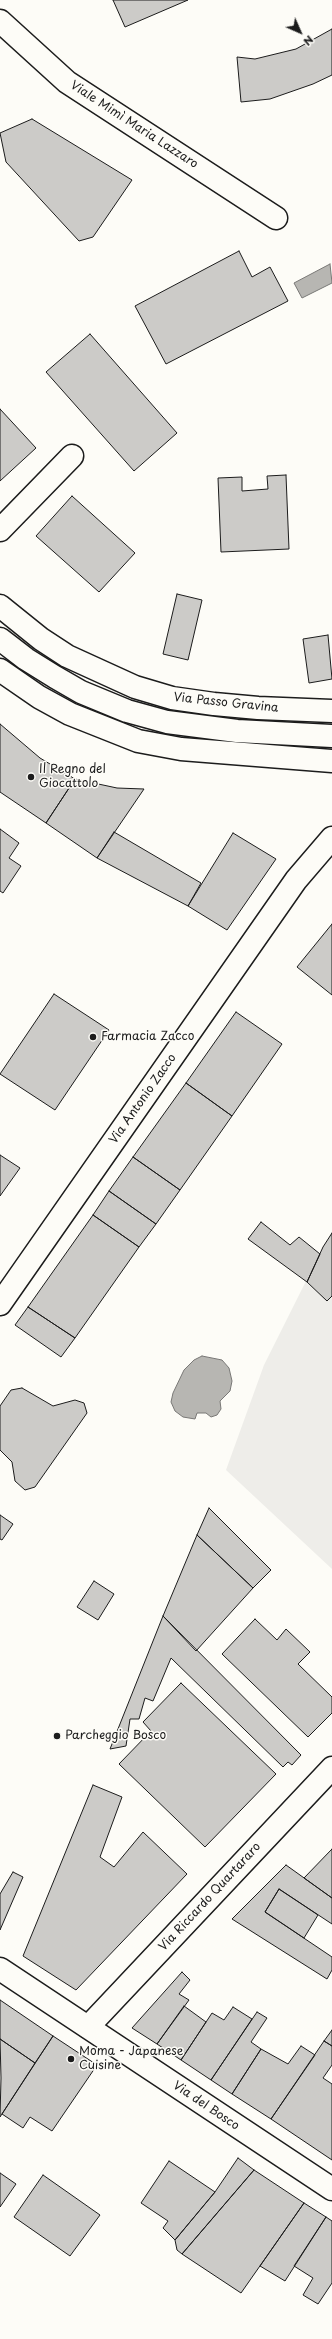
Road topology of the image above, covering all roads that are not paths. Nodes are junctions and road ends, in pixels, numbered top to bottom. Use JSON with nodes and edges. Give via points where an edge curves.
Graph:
{"nodes":[{"id":1,"x":0,"y":21,"type":"edge"},
{"id":2,"x":276,"y":218,"type":"dead end"},
{"id":3,"x":72,"y":456,"type":"dead end"},
{"id":4,"x":0,"y":530,"type":"edge"},
{"id":5,"x":0,"y":606,"type":"edge"},
{"id":6,"x":0,"y":639,"type":"edge"},
{"id":7,"x":0,"y":670,"type":"edge"},
{"id":8,"x":332,"y":711,"type":"edge"},
{"id":9,"x":332,"y":736,"type":"edge"},
{"id":10,"x":332,"y":761,"type":"edge"},
{"id":11,"x":332,"y":838,"type":"edge"},
{"id":12,"x":1,"y":1302,"type":"edge"},
{"id":13,"x":332,"y":1768,"type":"edge"},
{"id":14,"x":0,"y":1969,"type":"edge"},
{"id":15,"x":88,"y":2027,"type":"junction"},
{"id":16,"x":332,"y":2189,"type":"edge"}],
"edges":[{"from":1,"to":2,"type":"street","name":"Viale Mimì Maria Lazzaro","via":[[66,82]]},
{"from":3,"to":4,"type":"street"},
{"from":5,"to":8,"type":"street","name":"Via Passo Gravina","via":[[67,656],[135,687],[172,698],[214,704]]},
{"from":6,"to":9,"type":"street","via":[[26,659],[81,692],[128,711],[167,722],[237,732]]},
{"from":7,"to":10,"type":"street","via":[[39,697],[70,714],[138,741],[181,749]]},
{"from":11,"to":12,"type":"street","name":"Via Antonio Zacco","via":[[296,880]]},
{"from":13,"to":15,"type":"street","name":"Via Riccardo Quartararo"},
{"from":14,"to":15,"type":"street","name":"Via del Bosco"},
{"from":15,"to":16,"type":"street","name":"Via del Bosco"}]}
